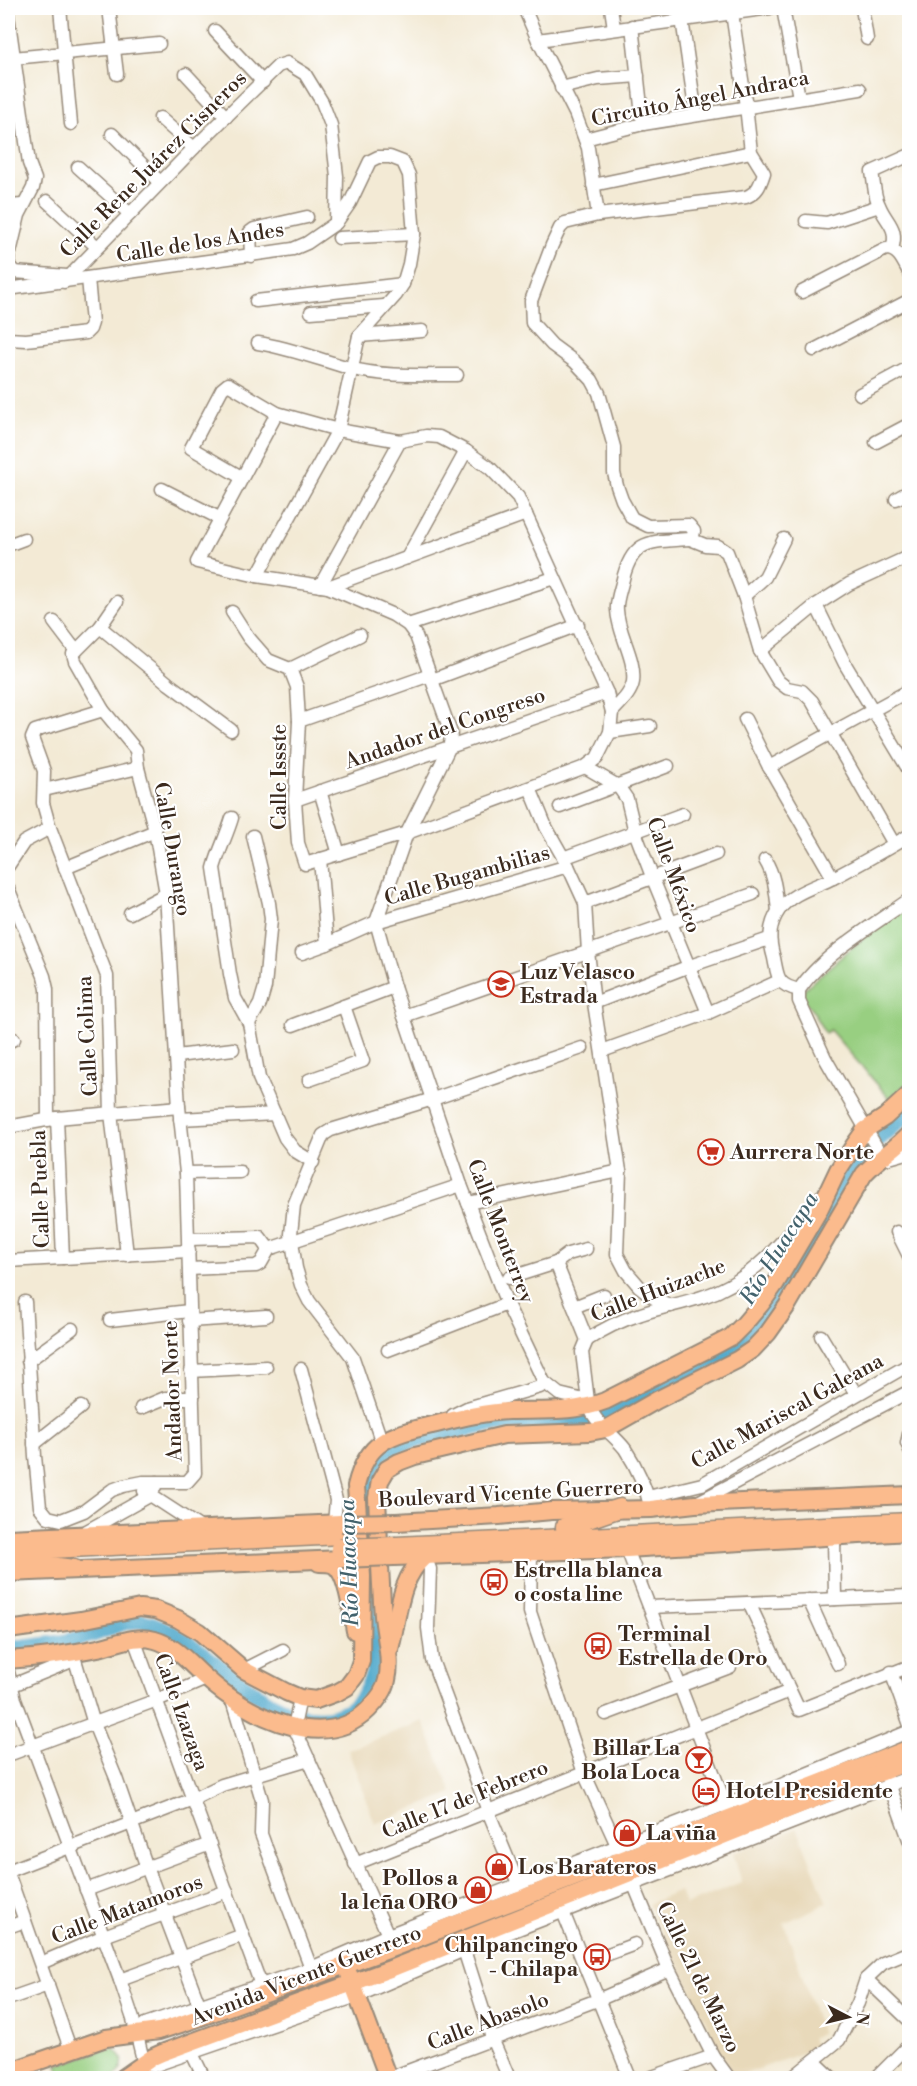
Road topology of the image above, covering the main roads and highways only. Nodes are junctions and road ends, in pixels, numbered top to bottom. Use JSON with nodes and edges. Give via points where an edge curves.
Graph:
{"nodes":[{"id":1,"x":909,"y":1094,"type":"edge"},
{"id":2,"x":909,"y":1133,"type":"edge"},
{"id":3,"x":909,"y":1495,"type":"edge"},
{"id":4,"x":620,"y":1508,"type":"junction"},
{"id":5,"x":909,"y":1510,"type":"edge"},
{"id":6,"x":909,"y":1522,"type":"edge"},
{"id":7,"x":565,"y":1527,"type":"junction"},
{"id":8,"x":909,"y":1532,"type":"edge"},
{"id":9,"x":8,"y":1538,"type":"edge"},
{"id":10,"x":340,"y":1538,"type":"junction"},
{"id":11,"x":396,"y":1540,"type":"junction"},
{"id":12,"x":8,"y":1551,"type":"edge"},
{"id":13,"x":425,"y":1556,"type":"junction"},
{"id":14,"x":8,"y":1560,"type":"edge"},
{"id":15,"x":297,"y":1562,"type":"junction"},
{"id":16,"x":74,"y":1569,"type":"junction"},
{"id":17,"x":8,"y":1573,"type":"edge"},
{"id":18,"x":8,"y":1630,"type":"edge"},
{"id":19,"x":362,"y":1653,"type":"junction"},
{"id":20,"x":388,"y":1659,"type":"junction"},
{"id":21,"x":8,"y":1660,"type":"edge"},
{"id":22,"x":909,"y":1748,"type":"edge"},
{"id":23,"x":909,"y":1761,"type":"edge"},
{"id":24,"x":862,"y":1773,"type":"junction"},
{"id":25,"x":775,"y":1788,"type":"road end"},
{"id":26,"x":798,"y":1791,"type":"junction"},
{"id":27,"x":626,"y":1866,"type":"junction"},
{"id":28,"x":558,"y":1900,"type":"junction"},
{"id":29,"x":347,"y":1964,"type":"junction"},
{"id":30,"x":354,"y":1990,"type":"junction"},
{"id":31,"x":8,"y":2072,"type":"edge"},
{"id":32,"x":123,"y":2079,"type":"edge"},
{"id":33,"x":388,"y":2079,"type":"edge"}],
"edges":[{"from":1,"to":19,"type":"main road","via":[[866,1132],[838,1170],[776,1283],[731,1336],[605,1401],[555,1411],[486,1413],[432,1425],[391,1435],[368,1455],[356,1486]]},
{"from":2,"to":20,"type":"main road","via":[[880,1155],[864,1174],[768,1333],[737,1360],[590,1432],[504,1435],[415,1456],[387,1469],[377,1498]]},
{"from":3,"to":4,"type":"main road","name":"Boulevard Vicente Guerrero","via":[[650,1503]]},
{"from":4,"to":7,"type":"highway"},
{"from":4,"to":11,"type":"main road","name":"Boulevard Vicente Guerrero"},
{"from":5,"to":7,"type":"highway","name":"Boulevard Vicente Guerrero"},
{"from":6,"to":11,"type":"highway","name":"Boulevard Vicente Guerrero"},
{"from":7,"to":11,"type":"highway","name":"Boulevard Vicente Guerrero"},
{"from":8,"to":13,"type":"main road","name":"Boulevard Vicente Guerrero","via":[[627,1549]]},
{"from":9,"to":10,"type":"main road","name":"Boulevard Vicente Guerrero","via":[[204,1530]]},
{"from":10,"to":11,"type":"highway","name":"Boulevard Vicente Guerrero","bridge":true},
{"from":10,"to":12,"type":"highway","name":"Boulevard Vicente Guerrero"},
{"from":10,"to":14,"type":"highway","name":"Boulevard Vicente Guerrero","via":[[205,1554]]},
{"from":10,"to":15,"type":"main road","name":"Boulevard Vicente Guerrero"},
{"from":11,"to":13,"type":"main road","name":"Boulevard Vicente Guerrero"},
{"from":13,"to":20,"type":"main road","via":[[403,1589]]},
{"from":14,"to":16,"type":"highway"},
{"from":15,"to":16,"type":"main road","name":"Boulevard Vicente Guerrero"},
{"from":15,"to":19,"type":"main road","via":[[326,1563],[342,1573]]},
{"from":16,"to":17,"type":"main road","name":"Boulevard Vicente Guerrero"},
{"from":18,"to":19,"type":"main road","via":[[148,1609],[200,1632],[243,1670],[300,1698],[316,1700],[347,1687],[356,1675]]},
{"from":20,"to":21,"type":"main road","via":[[383,1692],[360,1718],[347,1726],[327,1730],[308,1730],[259,1713],[155,1640],[134,1639],[74,1656]]},
{"from":22,"to":24,"type":"main road"},
{"from":23,"to":24,"type":"main road","via":[[887,1778]]},
{"from":24,"to":26,"type":"main road"},
{"from":24,"to":27,"type":"main road"},
{"from":25,"to":26,"type":"main road"},
{"from":26,"to":27,"type":"main road","via":[[728,1811]]},
{"from":27,"to":28,"type":"main road"},
{"from":28,"to":29,"type":"main road","via":[[384,1942]]},
{"from":28,"to":30,"type":"main road","name":"Avenida Vicente Guerrero","via":[[390,1969]]},
{"from":29,"to":30,"type":"main road"},
{"from":29,"to":31,"type":"main road","via":[[159,2031],[114,2036]]},
{"from":30,"to":32,"type":"main road","name":"Avenida Vicente Guerrero","via":[[190,2048],[153,2057]]},
{"from":30,"to":33,"type":"main road"}]}
